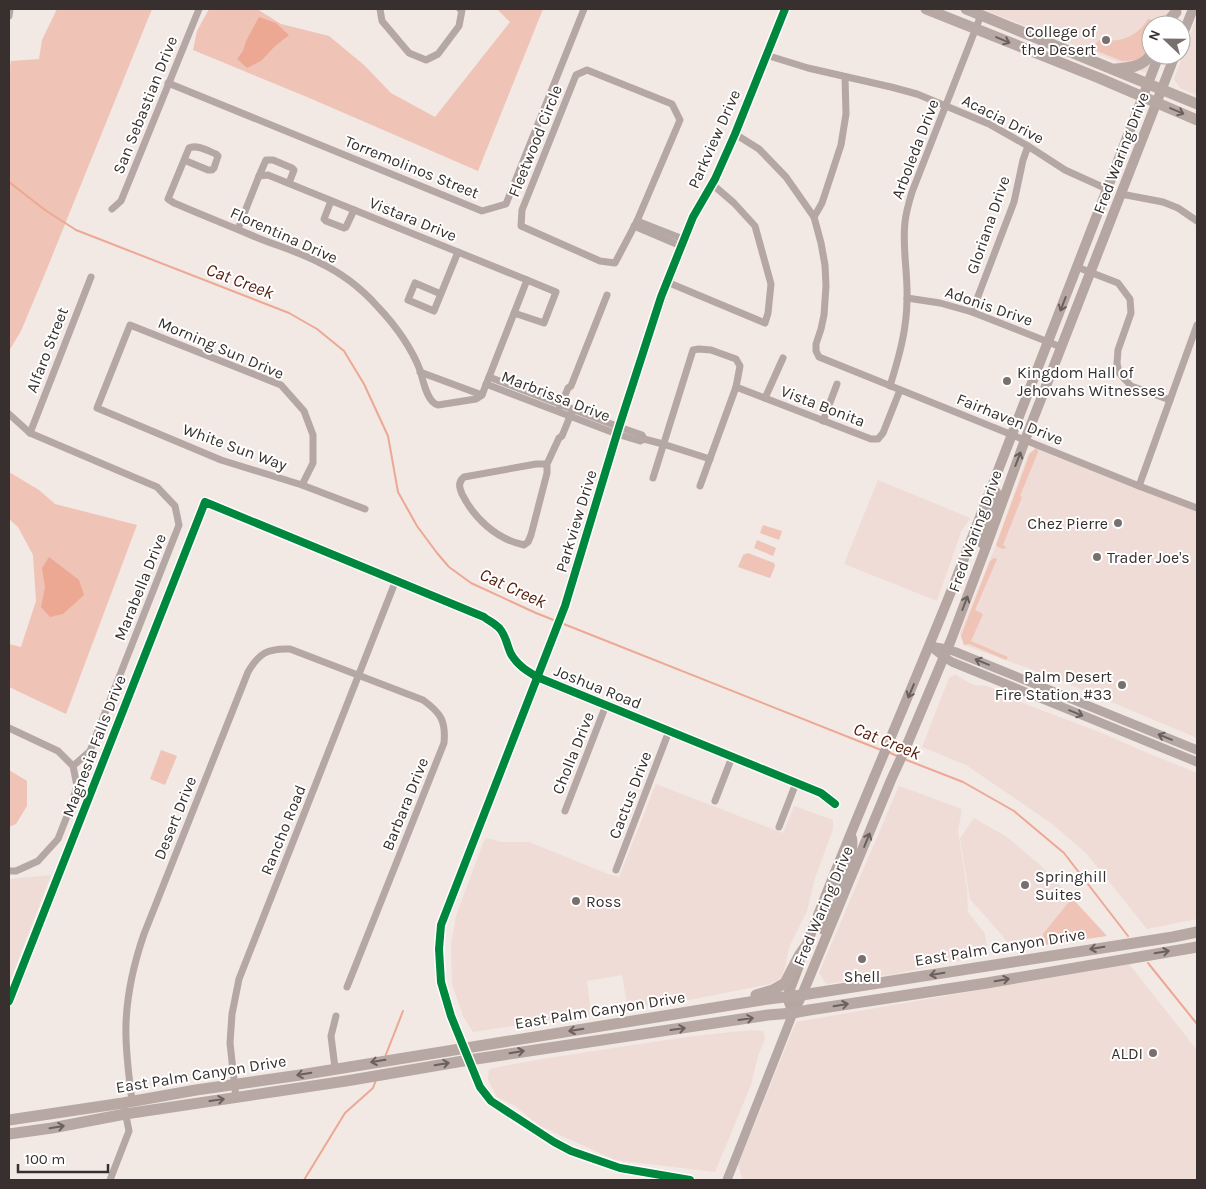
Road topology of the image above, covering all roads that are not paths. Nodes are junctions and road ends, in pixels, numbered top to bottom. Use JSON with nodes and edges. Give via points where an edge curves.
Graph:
{"nodes":[{"id":1,"x":10,"y":9,"type":"edge"},
{"id":2,"x":199,"y":9,"type":"edge"},
{"id":3,"x":380,"y":9,"type":"edge"},
{"id":4,"x":460,"y":9,"type":"edge"},
{"id":5,"x":584,"y":9,"type":"edge"},
{"id":6,"x":785,"y":9,"type":"edge"},
{"id":7,"x":926,"y":9,"type":"edge"},
{"id":8,"x":966,"y":9,"type":"edge"},
{"id":9,"x":9,"y":15,"type":"edge"},
{"id":10,"x":982,"y":15,"type":"junction"},
{"id":11,"x":976,"y":29,"type":"junction"},
{"id":12,"x":766,"y":54,"type":"junction"},
{"id":13,"x":1141,"y":65,"type":"edge"},
{"id":14,"x":1155,"y":65,"type":"edge"},
{"id":15,"x":1171,"y":65,"type":"edge"},
{"id":16,"x":1112,"y":69,"type":"junction"},
{"id":17,"x":845,"y":76,"type":"junction"},
{"id":18,"x":168,"y":83,"type":"junction"},
{"id":19,"x":1147,"y":84,"type":"junction"},
{"id":20,"x":1161,"y":90,"type":"junction"},
{"id":21,"x":1142,"y":96,"type":"junction"},
{"id":22,"x":1157,"y":102,"type":"junction"},
{"id":23,"x":1197,"y":104,"type":"edge"},
{"id":24,"x":946,"y":106,"type":"junction"},
{"id":25,"x":1197,"y":120,"type":"edge"},
{"id":26,"x":735,"y":134,"type":"junction"},
{"id":27,"x":1028,"y":146,"type":"junction"},
{"id":28,"x":1124,"y":147,"type":"junction"},
{"id":29,"x":184,"y":160,"type":"junction"},
{"id":30,"x":259,"y":176,"type":"junction"},
{"id":31,"x":289,"y":183,"type":"junction"},
{"id":32,"x":712,"y":184,"type":"junction"},
{"id":33,"x":1107,"y":189,"type":"junction"},
{"id":34,"x":1121,"y":194,"type":"junction"},
{"id":35,"x":331,"y":201,"type":"junction"},
{"id":36,"x":112,"y":209,"type":"dead end"},
{"id":37,"x":354,"y":210,"type":"junction"},
{"id":38,"x":814,"y":217,"type":"junction"},
{"id":39,"x":1197,"y":221,"type":"edge"},
{"id":40,"x":636,"y":224,"type":"junction"},
{"id":41,"x":238,"y":229,"type":"junction"},
{"id":42,"x":1102,"y":242,"type":"junction"},
{"id":43,"x":682,"y":243,"type":"junction"},
{"id":44,"x":458,"y":252,"type":"junction"},
{"id":45,"x":1077,"y":267,"type":"junction"},
{"id":46,"x":1090,"y":272,"type":"junction"},
{"id":47,"x":91,"y":277,"type":"dead end"},
{"id":48,"x":528,"y":280,"type":"junction"},
{"id":49,"x":667,"y":282,"type":"junction"},
{"id":50,"x":441,"y":294,"type":"junction"},
{"id":51,"x":607,"y":294,"type":"dead end"},
{"id":52,"x":907,"y":298,"type":"junction"},
{"id":53,"x":514,"y":312,"type":"junction"},
{"id":54,"x":972,"y":312,"type":"junction"},
{"id":55,"x":130,"y":325,"type":"joint"},
{"id":56,"x":1197,"y":325,"type":"edge"},
{"id":57,"x":1048,"y":342,"type":"junction"},
{"id":58,"x":1061,"y":347,"type":"junction"},
{"id":59,"x":783,"y":358,"type":"dead end"},
{"id":60,"x":420,"y":372,"type":"junction"},
{"id":61,"x":488,"y":380,"type":"junction"},
{"id":62,"x":838,"y":384,"type":"dead end"},
{"id":63,"x":890,"y":386,"type":"junction"},
{"id":64,"x":736,"y":387,"type":"junction"},
{"id":65,"x":507,"y":388,"type":"junction"},
{"id":66,"x":900,"y":390,"type":"junction"},
{"id":67,"x":482,"y":395,"type":"junction"},
{"id":68,"x":531,"y":397,"type":"junction"},
{"id":69,"x":765,"y":398,"type":"junction"},
{"id":70,"x":1170,"y":400,"type":"junction"},
{"id":71,"x":566,"y":410,"type":"junction"},
{"id":72,"x":9,"y":414,"type":"edge"},
{"id":73,"x":823,"y":421,"type":"junction"},
{"id":74,"x":618,"y":431,"type":"junction"},
{"id":75,"x":30,"y":433,"type":"junction"},
{"id":76,"x":1011,"y":435,"type":"junction"},
{"id":77,"x":1025,"y":440,"type":"junction"},
{"id":78,"x":663,"y":444,"type":"junction"},
{"id":79,"x":710,"y":459,"type":"junction"},
{"id":80,"x":547,"y":464,"type":"junction"},
{"id":81,"x":997,"y":474,"type":"junction"},
{"id":82,"x":653,"y":478,"type":"dead end"},
{"id":83,"x":302,"y":486,"type":"junction"},
{"id":84,"x":700,"y":486,"type":"dead end"},
{"id":85,"x":1139,"y":486,"type":"junction"},
{"id":86,"x":205,"y":502,"type":"joint"},
{"id":87,"x":1197,"y":508,"type":"edge"},
{"id":88,"x":365,"y":509,"type":"dead end"},
{"id":89,"x":986,"y":547,"type":"junction"},
{"id":90,"x":396,"y":580,"type":"junction"},
{"id":91,"x":930,"y":646,"type":"junction"},
{"id":92,"x":946,"y":653,"type":"junction"},
{"id":93,"x":358,"y":676,"type":"junction"},
{"id":94,"x":537,"y":677,"type":"junction"},
{"id":95,"x":606,"y":705,"type":"junction"},
{"id":96,"x":9,"y":728,"type":"edge"},
{"id":97,"x":669,"y":731,"type":"junction"},
{"id":98,"x":1197,"y":750,"type":"edge"},
{"id":99,"x":732,"y":758,"type":"junction"},
{"id":100,"x":1197,"y":762,"type":"edge"},
{"id":101,"x":73,"y":766,"type":"junction"},
{"id":102,"x":796,"y":783,"type":"junction"},
{"id":103,"x":715,"y":801,"type":"dead end"},
{"id":104,"x":835,"y":804,"type":"dead end"},
{"id":105,"x":565,"y":811,"type":"dead end"},
{"id":106,"x":778,"y":827,"type":"dead end"},
{"id":107,"x":851,"y":833,"type":"junction"},
{"id":108,"x":616,"y":870,"type":"dead end"},
{"id":109,"x":9,"y":871,"type":"edge"},
{"id":110,"x":826,"y":896,"type":"junction"},
{"id":111,"x":841,"y":901,"type":"junction"},
{"id":112,"x":1197,"y":932,"type":"edge"},
{"id":113,"x":808,"y":943,"type":"junction"},
{"id":114,"x":1193,"y":946,"type":"edge"},
{"id":115,"x":821,"y":949,"type":"junction"},
{"id":116,"x":347,"y":988,"type":"dead end"},
{"id":117,"x":802,"y":995,"type":"junction"},
{"id":118,"x":787,"y":997,"type":"junction"},
{"id":119,"x":9,"y":1001,"type":"edge"},
{"id":120,"x":736,"y":1004,"type":"junction"},
{"id":121,"x":793,"y":1013,"type":"junction"},
{"id":122,"x":336,"y":1016,"type":"dead end"},
{"id":123,"x":464,"y":1048,"type":"junction"},
{"id":124,"x":469,"y":1060,"type":"junction"},
{"id":125,"x":340,"y":1067,"type":"junction"},
{"id":126,"x":235,"y":1085,"type":"junction"},
{"id":127,"x":236,"y":1098,"type":"junction"},
{"id":128,"x":127,"y":1106,"type":"junction"},
{"id":129,"x":9,"y":1120,"type":"edge"},
{"id":130,"x":9,"y":1134,"type":"edge"},
{"id":131,"x":110,"y":1180,"type":"edge"},
{"id":132,"x":690,"y":1180,"type":"edge"},
{"id":133,"x":727,"y":1180,"type":"edge"}],
"edges":[{"from":1,"to":9,"type":"street"},
{"from":2,"to":18,"type":"street","name":"San Sebastian Drive"},
{"from":3,"to":4,"type":"street","via":[[382,21],[409,52],[426,60],[438,54],[460,26]]},
{"from":5,"to":18,"type":"street","name":"Torremolinos Street","via":[[506,204],[482,211]]},
{"from":6,"to":12,"type":"street","name":"Parkview Drive"},
{"from":7,"to":11,"type":"main road"},
{"from":8,"to":10,"type":"main road"},
{"from":10,"to":11,"type":"street","name":"Arboleda Drive"},
{"from":10,"to":16,"type":"main road"},
{"from":11,"to":21,"type":"main road","one_way":true},
{"from":11,"to":24,"type":"street","name":"Arboleda Drive"},
{"from":12,"to":17,"type":"street","name":"Acacia Drive"},
{"from":12,"to":26,"type":"street","name":"Parkview Drive"},
{"from":13,"to":16,"type":"main road"},
{"from":14,"to":19,"type":"main road","name":"Fred Waring Drive"},
{"from":15,"to":20,"type":"main road","name":"Fred Waring Drive"},
{"from":16,"to":19,"type":"main road"},
{"from":17,"to":24,"type":"street","name":"Acacia Drive","via":[[908,92]]},
{"from":17,"to":38,"type":"street","via":[[846,114],[841,145],[822,203]]},
{"from":18,"to":36,"type":"street","name":"San Sebastian Drive","via":[[121,201]]},
{"from":19,"to":20,"type":"main road"},
{"from":19,"to":21,"type":"main road","name":"Fred Waring Drive"},
{"from":20,"to":22,"type":"main road","name":"Fred Waring Drive"},
{"from":20,"to":23,"type":"main road"},
{"from":21,"to":22,"type":"main road"},
{"from":21,"to":28,"type":"main road","name":"Fred Waring Drive"},
{"from":22,"to":25,"type":"main road","one_way":true},
{"from":22,"to":34,"type":"main road","name":"Fred Waring Drive"},
{"from":24,"to":27,"type":"street","name":"Acacia Drive","via":[[989,124]]},
{"from":24,"to":52,"type":"street","name":"Arboleda Drive","via":[[907,207],[904,238]]},
{"from":26,"to":32,"type":"street","name":"Parkview Drive"},
{"from":26,"to":38,"type":"street","via":[[759,149],[786,177]]},
{"from":27,"to":33,"type":"street","name":"Acacia Drive","via":[[1066,170]]},
{"from":27,"to":54,"type":"street","name":"Gloriana Drive","via":[[1014,202]]},
{"from":28,"to":33,"type":"main road","name":"Fred Waring Drive"},
{"from":28,"to":34,"type":"main road","via":[[1116,183]]},
{"from":29,"to":29,"type":"street","via":[[192,146],[218,156],[212,170]]},
{"from":29,"to":41,"type":"street","name":"Florentina Drive","via":[[168,199]]},
{"from":30,"to":31,"type":"street","name":"Vistara Drive","via":[[268,175]]},
{"from":30,"to":31,"type":"street","via":[[266,160],[273,160],[294,170]]},
{"from":30,"to":41,"type":"street"},
{"from":31,"to":35,"type":"street","name":"Vistara Drive"},
{"from":32,"to":43,"type":"street","name":"Parkview Drive"},
{"from":32,"to":49,"type":"street","via":[[755,226],[771,284],[765,324]]},
{"from":33,"to":42,"type":"main road","via":[[1112,200],[1104,221]]},
{"from":33,"to":45,"type":"main road","name":"Fred Waring Drive"},
{"from":34,"to":39,"type":"street","via":[[1162,202]]},
{"from":34,"to":42,"type":"main road","name":"Fred Waring Drive"},
{"from":35,"to":37,"type":"street","name":"Vistara Drive"},
{"from":35,"to":37,"type":"street","via":[[326,221],[344,228]]},
{"from":37,"to":44,"type":"street","name":"Vistara Drive"},
{"from":38,"to":63,"type":"street","name":"Fairhaven Drive","via":[[825,265],[826,286],[816,352],[819,358]]},
{"from":40,"to":40,"type":"street","name":"Fleetwood Circle","via":[[615,263],[600,261],[521,226],[522,210],[576,75],[587,70],[672,104],[680,120]]},
{"from":40,"to":43,"type":"street"},
{"from":41,"to":60,"type":"street","name":"Florentina Drive","via":[[318,262],[359,289],[394,325]]},
{"from":42,"to":46,"type":"main road","name":"Fred Waring Drive"},
{"from":43,"to":49,"type":"street","name":"Parkview Drive"},
{"from":44,"to":48,"type":"street","name":"Vistara Drive"},
{"from":44,"to":50,"type":"street"},
{"from":45,"to":46,"type":"street"},
{"from":45,"to":57,"type":"main road","name":"Fred Waring Drive","one_way":true},
{"from":46,"to":58,"type":"main road","name":"Fred Waring Drive"},
{"from":46,"to":70,"type":"street","via":[[1118,284],[1130,299],[1131,313],[1118,350],[1119,373],[1131,386]]},
{"from":47,"to":75,"type":"street","name":"Alfaro Street"},
{"from":48,"to":53,"type":"street"},
{"from":48,"to":53,"type":"street","name":"Vistara Drive","via":[[556,292],[544,324]]},
{"from":49,"to":74,"type":"street","name":"Parkview Drive"},
{"from":50,"to":50,"type":"street","via":[[434,311],[408,300],[415,283]]},
{"from":51,"to":71,"type":"street","via":[[567,396]]},
{"from":52,"to":54,"type":"street","name":"Adonis Drive"},
{"from":52,"to":63,"type":"street","name":"Arboleda Drive","via":[[902,343]]},
{"from":53,"to":61,"type":"street"},
{"from":54,"to":57,"type":"street","name":"Adonis Drive"},
{"from":55,"to":83,"type":"street","name":"Morning Sun Drive","via":[[281,385],[304,411],[313,435],[312,463]]},
{"from":55,"to":83,"type":"street","name":"White Sun Way","via":[[96,408],[221,460]]},
{"from":56,"to":70,"type":"street"},
{"from":57,"to":58,"type":"street","name":"Adonis Drive"},
{"from":57,"to":76,"type":"main road","name":"Fred Waring Drive"},
{"from":58,"to":77,"type":"main road","name":"Fred Waring Drive"},
{"from":59,"to":69,"type":"street"},
{"from":60,"to":67,"type":"street"},
{"from":60,"to":67,"type":"street","name":"Florentina Drive","via":[[435,405],[476,399]]},
{"from":61,"to":65,"type":"street","name":"Marbrissa Drive"},
{"from":61,"to":67,"type":"street"},
{"from":62,"to":73,"type":"street"},
{"from":63,"to":66,"type":"street","name":"Fairhaven Drive"},
{"from":64,"to":69,"type":"street","name":"Vista Bonita"},
{"from":64,"to":78,"type":"street","via":[[740,366],[736,359],[710,350],[693,350]]},
{"from":64,"to":79,"type":"street"},
{"from":65,"to":68,"type":"street","name":"Marbrissa Drive"},
{"from":65,"to":68,"type":"street","name":"Marbrissa Drive","via":[[524,390]]},
{"from":66,"to":73,"type":"street","name":"Vista Bonita","via":[[878,439]]},
{"from":66,"to":76,"type":"street","name":"Fairhaven Drive"},
{"from":68,"to":71,"type":"street","name":"Marbrissa Drive"},
{"from":69,"to":73,"type":"street","name":"Vista Bonita"},
{"from":70,"to":85,"type":"street"},
{"from":71,"to":74,"type":"street","name":"Marbrissa Drive"},
{"from":71,"to":80,"type":"street","via":[[564,426]]},
{"from":72,"to":75,"type":"street","name":"Marabella Drive"},
{"from":74,"to":78,"type":"street","name":"Marbrissa Drive","via":[[642,435],[644,439]]},
{"from":74,"to":94,"type":"street","name":"Parkview Drive","via":[[565,606]]},
{"from":75,"to":101,"type":"street","name":"Marabella Drive","via":[[157,487],[175,506],[179,525],[90,751]]},
{"from":76,"to":77,"type":"street","name":"Fairhaven Drive"},
{"from":76,"to":81,"type":"main road","name":"Fred Waring Drive"},
{"from":77,"to":85,"type":"street","name":"Fairhaven Drive"},
{"from":89,"to":77,"type":"main road","name":"Fred Waring Drive","one_way":true},
{"from":78,"to":79,"type":"street","name":"Marbrissa Drive"},
{"from":78,"to":82,"type":"street"},
{"from":79,"to":84,"type":"street"},
{"from":80,"to":80,"type":"street","via":[[464,476],[460,480],[460,488],[467,504],[487,527],[524,545],[531,535]]},
{"from":81,"to":89,"type":"main road","via":[[996,495],[981,538]]},
{"from":81,"to":91,"type":"main road","name":"Fred Waring Drive"},
{"from":83,"to":88,"type":"street","name":"White Sun Way"},
{"from":85,"to":87,"type":"street","name":"Fairhaven Drive"},
{"from":86,"to":90,"type":"street","name":"Joshua Road"},
{"from":86,"to":119,"type":"street","name":"Magnesia Falls Drive"},
{"from":92,"to":89,"type":"main road","name":"Fred Waring Drive","one_way":true},
{"from":90,"to":93,"type":"street","name":"Rancho Road"},
{"from":90,"to":94,"type":"street","name":"Joshua Road","via":[[484,617],[500,629],[517,663]]},
{"from":91,"to":92,"type":"street"},
{"from":91,"to":107,"type":"main road","name":"Fred Waring Drive","one_way":true},
{"from":98,"to":92,"type":"street","one_way":true},
{"from":92,"to":100,"type":"street","one_way":true,"via":[[952,662]]},
{"from":111,"to":92,"type":"main road","name":"Fred Waring Drive","one_way":true},
{"from":93,"to":116,"type":"street","name":"Barbara Drive","via":[[423,700],[442,718],[445,731],[444,743]]},
{"from":93,"to":126,"type":"street","name":"Rancho Road","via":[[239,979],[230,1037]]},
{"from":93,"to":128,"type":"street","name":"Desert Drive","via":[[290,648],[264,653],[248,672],[136,958],[126,1024]]},
{"from":94,"to":95,"type":"street","name":"Joshua Road"},
{"from":94,"to":123,"type":"street","name":"Parkview Drive","via":[[441,925],[441,982]]},
{"from":95,"to":97,"type":"street","name":"Joshua Road"},
{"from":95,"to":105,"type":"street","name":"Cholla Drive"},
{"from":96,"to":101,"type":"street","via":[[58,751]]},
{"from":97,"to":99,"type":"street","name":"Joshua Road"},
{"from":97,"to":108,"type":"street","name":"Cactus Drive"},
{"from":99,"to":102,"type":"street","name":"Joshua Road"},
{"from":99,"to":103,"type":"street"},
{"from":101,"to":109,"type":"street","via":[[76,786],[58,839],[38,860]]},
{"from":102,"to":104,"type":"street","name":"Joshua Road","via":[[821,793]]},
{"from":102,"to":106,"type":"street"},
{"from":107,"to":110,"type":"main road","name":"Fred Waring Drive"},
{"from":107,"to":111,"type":"main road","via":[[853,843],[838,893]]},
{"from":110,"to":113,"type":"main road","name":"Fred Waring Drive"},
{"from":110,"to":115,"type":"main road","via":[[831,907],[821,932]]},
{"from":111,"to":115,"type":"main road","name":"Fred Waring Drive"},
{"from":112,"to":117,"type":"main road","name":"East Palm Canyon Drive","one_way":true},
{"from":113,"to":118,"type":"main road","name":"Fred Waring Drive"},
{"from":113,"to":120,"type":"main road","via":[[785,983]]},
{"from":121,"to":114,"type":"main road","name":"East Palm Canyon Drive","one_way":true},
{"from":115,"to":117,"type":"main road","name":"Fred Waring Drive"},
{"from":117,"to":118,"type":"main road","name":"East Palm Canyon Drive"},
{"from":117,"to":121,"type":"main road","name":"Fred Waring Drive"},
{"from":118,"to":120,"type":"main road","name":"East Palm Canyon Drive"},
{"from":118,"to":121,"type":"main road"},
{"from":120,"to":123,"type":"main road","name":"East Palm Canyon Drive","one_way":true},
{"from":124,"to":121,"type":"main road","name":"East Palm Canyon Drive","one_way":true},
{"from":121,"to":133,"type":"street","name":"Fred Waring Drive"},
{"from":122,"to":125,"type":"street","via":[[331,1036]]},
{"from":123,"to":124,"type":"street","name":"Parkview Drive"},
{"from":123,"to":125,"type":"main road","name":"East Palm Canyon Drive","one_way":true},
{"from":127,"to":124,"type":"main road","name":"East Palm Canyon Drive","one_way":true},
{"from":124,"to":132,"type":"street","name":"Parkview Drive","via":[[480,1087],[491,1101],[554,1142],[620,1168]]},
{"from":125,"to":126,"type":"main road","name":"East Palm Canyon Drive","one_way":true},
{"from":126,"to":127,"type":"street","name":"Rancho Road"},
{"from":126,"to":128,"type":"main road","name":"East Palm Canyon Drive","via":[[196,1090]]},
{"from":128,"to":127,"type":"main road","name":"East Palm Canyon Drive","one_way":true},
{"from":128,"to":129,"type":"main road","name":"East Palm Canyon Drive"},
{"from":130,"to":128,"type":"main road","name":"East Palm Canyon Drive","one_way":true,"via":[[52,1128]]},
{"from":128,"to":131,"type":"street","name":"Desert Drive","via":[[129,1130]]}]}
